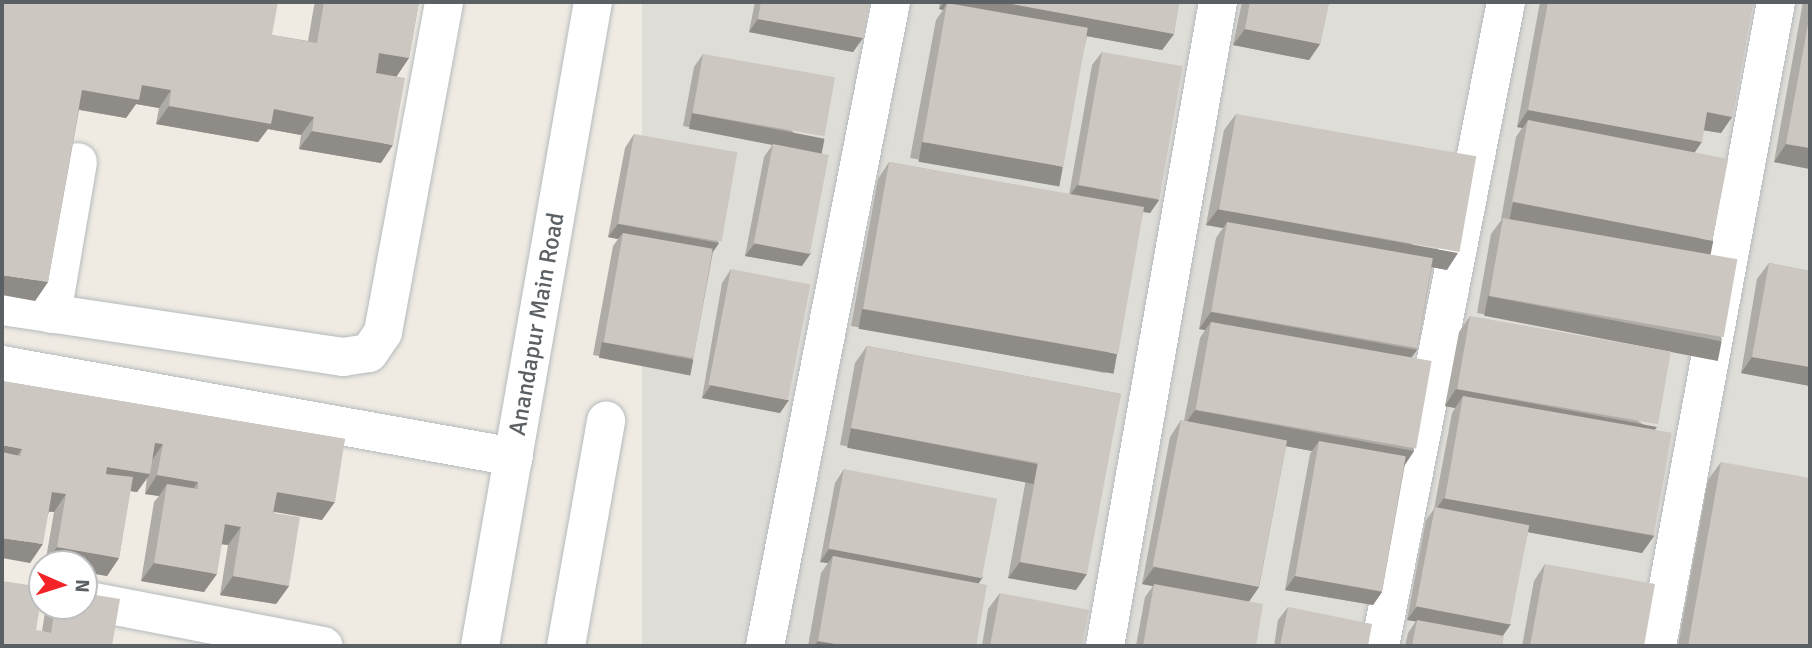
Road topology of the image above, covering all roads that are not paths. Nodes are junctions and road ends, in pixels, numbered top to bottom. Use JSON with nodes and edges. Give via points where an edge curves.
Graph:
{"nodes":[{"id":1,"x":444,"y":2,"type":"edge"},
{"id":2,"x":593,"y":2,"type":"edge"},
{"id":3,"x":891,"y":2,"type":"edge"},
{"id":4,"x":1218,"y":2,"type":"edge"},
{"id":5,"x":1506,"y":2,"type":"edge"},
{"id":6,"x":1776,"y":2,"type":"edge"},
{"id":7,"x":78,"y":162,"type":"edge"},
{"id":8,"x":2,"y":306,"type":"edge"},
{"id":9,"x":52,"y":314,"type":"junction"},
{"id":10,"x":2,"y":365,"type":"edge"},
{"id":11,"x":606,"y":421,"type":"dead end"},
{"id":12,"x":514,"y":457,"type":"junction"},
{"id":13,"x":98,"y":604,"type":"edge"},
{"id":14,"x":200,"y":634,"type":"edge"},
{"id":15,"x":324,"y":646,"type":"edge"},
{"id":16,"x":480,"y":646,"type":"edge"},
{"id":17,"x":566,"y":646,"type":"edge"},
{"id":18,"x":765,"y":646,"type":"edge"},
{"id":19,"x":1105,"y":646,"type":"edge"},
{"id":20,"x":1380,"y":646,"type":"edge"},
{"id":21,"x":1657,"y":646,"type":"edge"}],
"edges":[{"from":1,"to":9,"type":"street","via":[[383,332],[369,354],[343,357]]},
{"from":2,"to":12,"type":"street","name":"Anandapur Main Road"},
{"from":3,"to":18,"type":"street"},
{"from":4,"to":19,"type":"street"},
{"from":5,"to":20,"type":"street"},
{"from":6,"to":21,"type":"street"},
{"from":7,"to":9,"type":"street"},
{"from":8,"to":9,"type":"street"},
{"from":10,"to":12,"type":"street"},
{"from":11,"to":17,"type":"street"},
{"from":12,"to":16,"type":"street","name":"Anandapur Main Road"},
{"from":13,"to":14,"type":"street"},
{"from":14,"to":15,"type":"street"}]}
